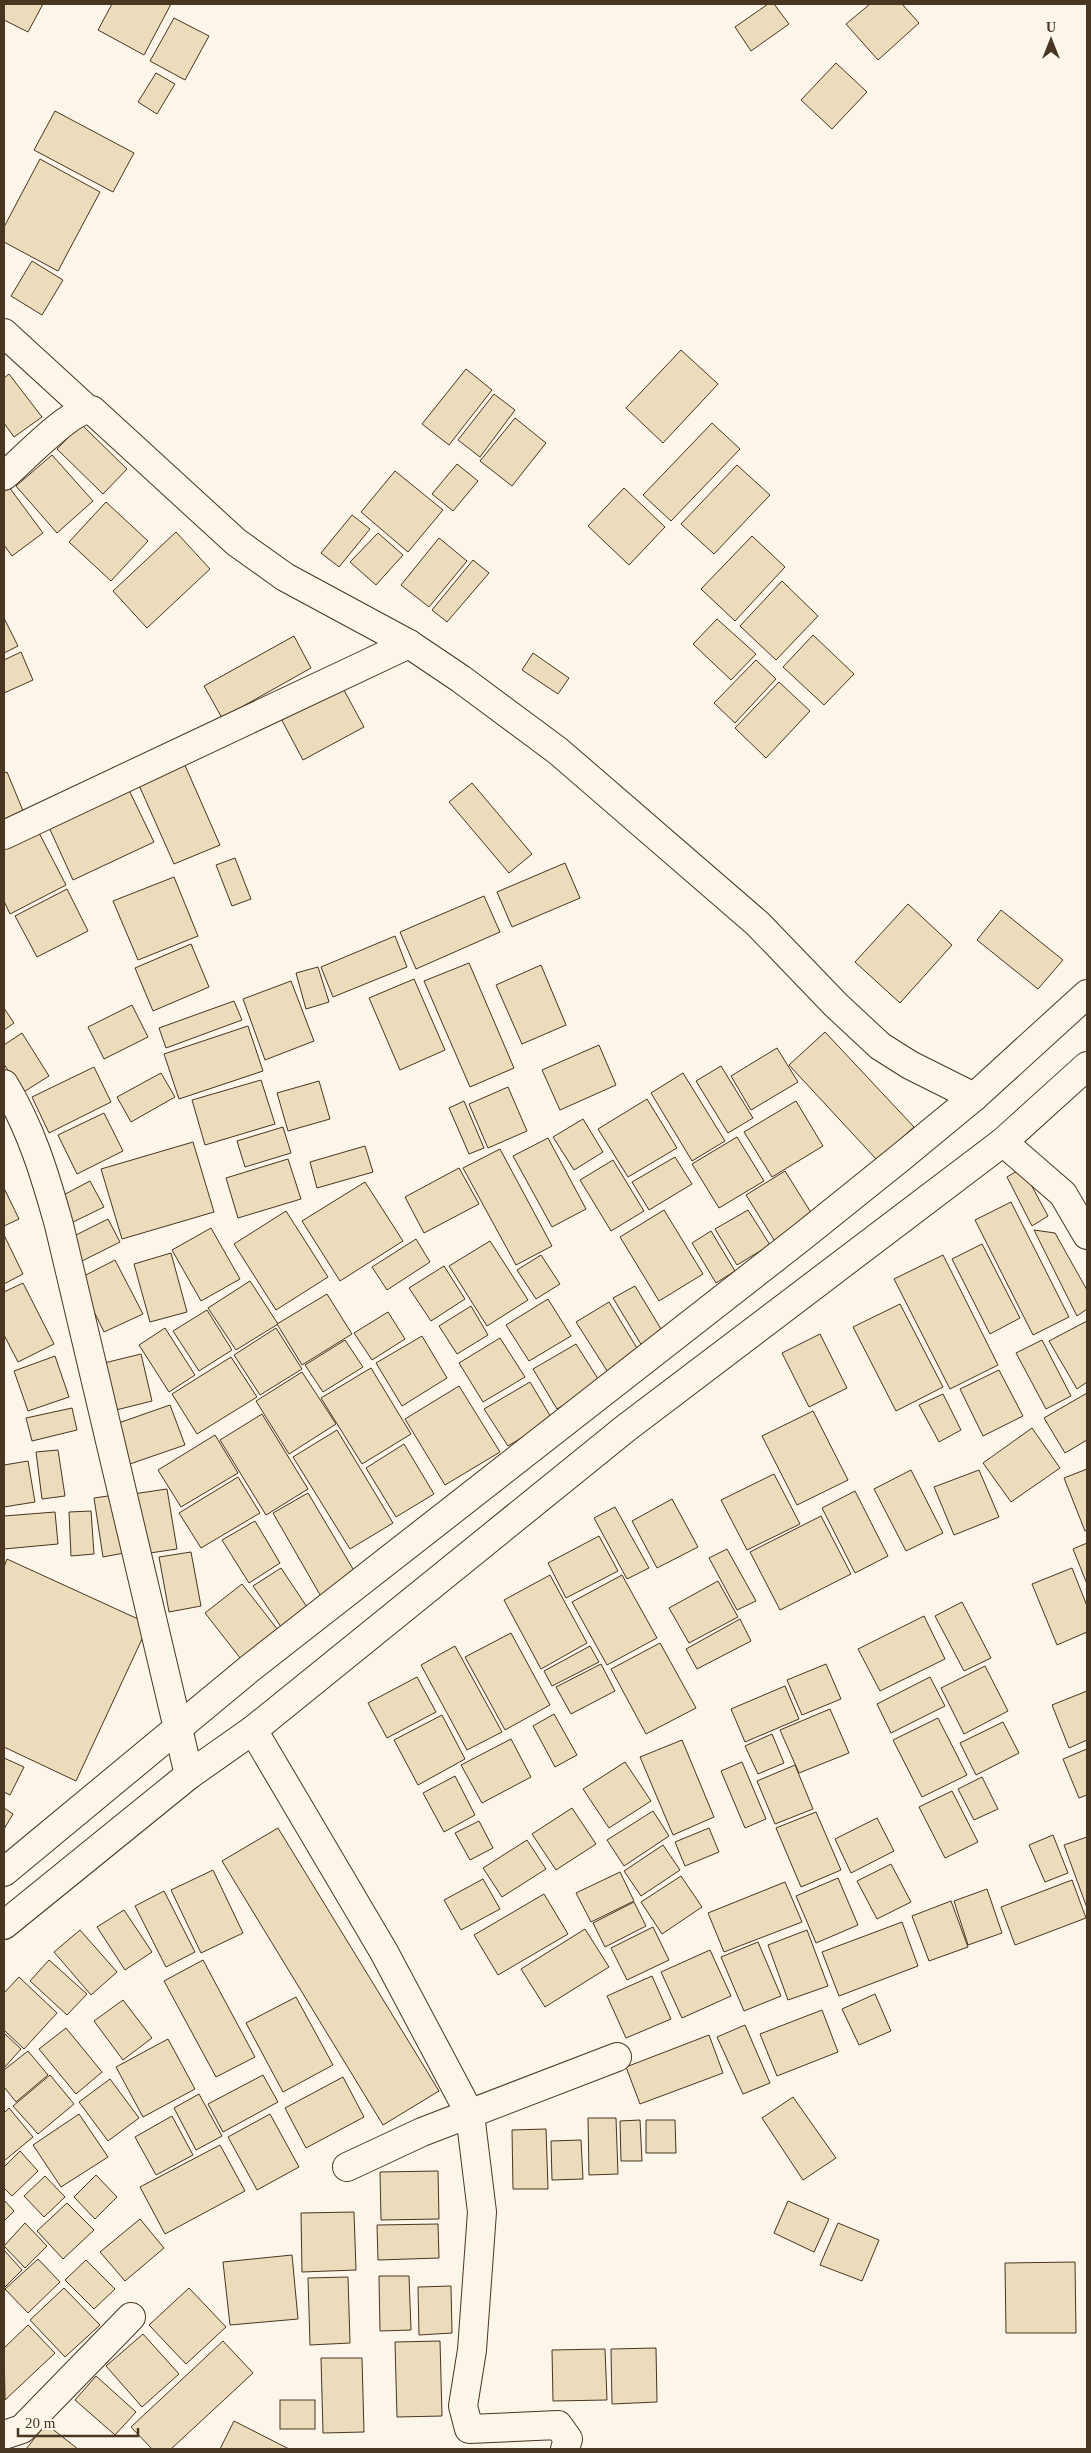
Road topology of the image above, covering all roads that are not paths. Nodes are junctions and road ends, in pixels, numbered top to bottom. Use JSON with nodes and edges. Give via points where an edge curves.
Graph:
{"nodes":[{"id":1,"x":4,"y":333,"type":"edge"},
{"id":2,"x":87,"y":409,"type":"junction"},
{"id":3,"x":4,"y":476,"type":"edge"},
{"id":4,"x":409,"y":644,"type":"junction"},
{"id":5,"x":4,"y":835,"type":"edge"},
{"id":6,"x":1087,"y":994,"type":"edge"},
{"id":7,"x":1087,"y":1066,"type":"edge"},
{"id":8,"x":4,"y":1084,"type":"edge"},
{"id":9,"x":974,"y":1097,"type":"junction"},
{"id":10,"x":1003,"y":1142,"type":"junction"},
{"id":11,"x":1087,"y":1235,"type":"edge"},
{"id":12,"x":178,"y":1727,"type":"junction"},
{"id":13,"x":253,"y":1730,"type":"junction"},
{"id":14,"x":189,"y":1775,"type":"junction"},
{"id":15,"x":4,"y":1872,"type":"edge"},
{"id":16,"x":4,"y":1925,"type":"edge"},
{"id":17,"x":617,"y":2057,"type":"dead end"},
{"id":18,"x":470,"y":2114,"type":"junction"},
{"id":19,"x":347,"y":2167,"type":"dead end"},
{"id":20,"x":131,"y":2317,"type":"dead end"},
{"id":21,"x":4,"y":2435,"type":"edge"},
{"id":22,"x":565,"y":2449,"type":"edge"}],
"edges":[{"from":1,"to":2,"type":"street"},
{"from":2,"to":3,"type":"street","via":[[66,422]]},
{"from":2,"to":4,"type":"street","via":[[94,411],[257,559]]},
{"from":4,"to":5,"type":"street"},
{"from":4,"to":9,"type":"street","via":[[566,757],[758,924],[880,1046]]},
{"from":6,"to":9,"type":"street"},
{"from":7,"to":10,"type":"street"},
{"from":8,"to":12,"type":"street","via":[[27,1125],[52,1200]]},
{"from":9,"to":12,"type":"street","via":[[803,1236]]},
{"from":10,"to":11,"type":"street","via":[[1063,1194]]},
{"from":10,"to":13,"type":"street","via":[[626,1428]]},
{"from":12,"to":14,"type":"street"},
{"from":12,"to":15,"type":"street"},
{"from":13,"to":14,"type":"street"},
{"from":13,"to":18,"type":"street","via":[[384,1952]]},
{"from":14,"to":16,"type":"street"},
{"from":17,"to":18,"type":"street"},
{"from":18,"to":19,"type":"street"},
{"from":18,"to":22,"type":"street","via":[[482,2212],[472,2350],[463,2406],[469,2429],[558,2425],[568,2439]]},
{"from":20,"to":21,"type":"street","via":[[22,2429]]}]}
